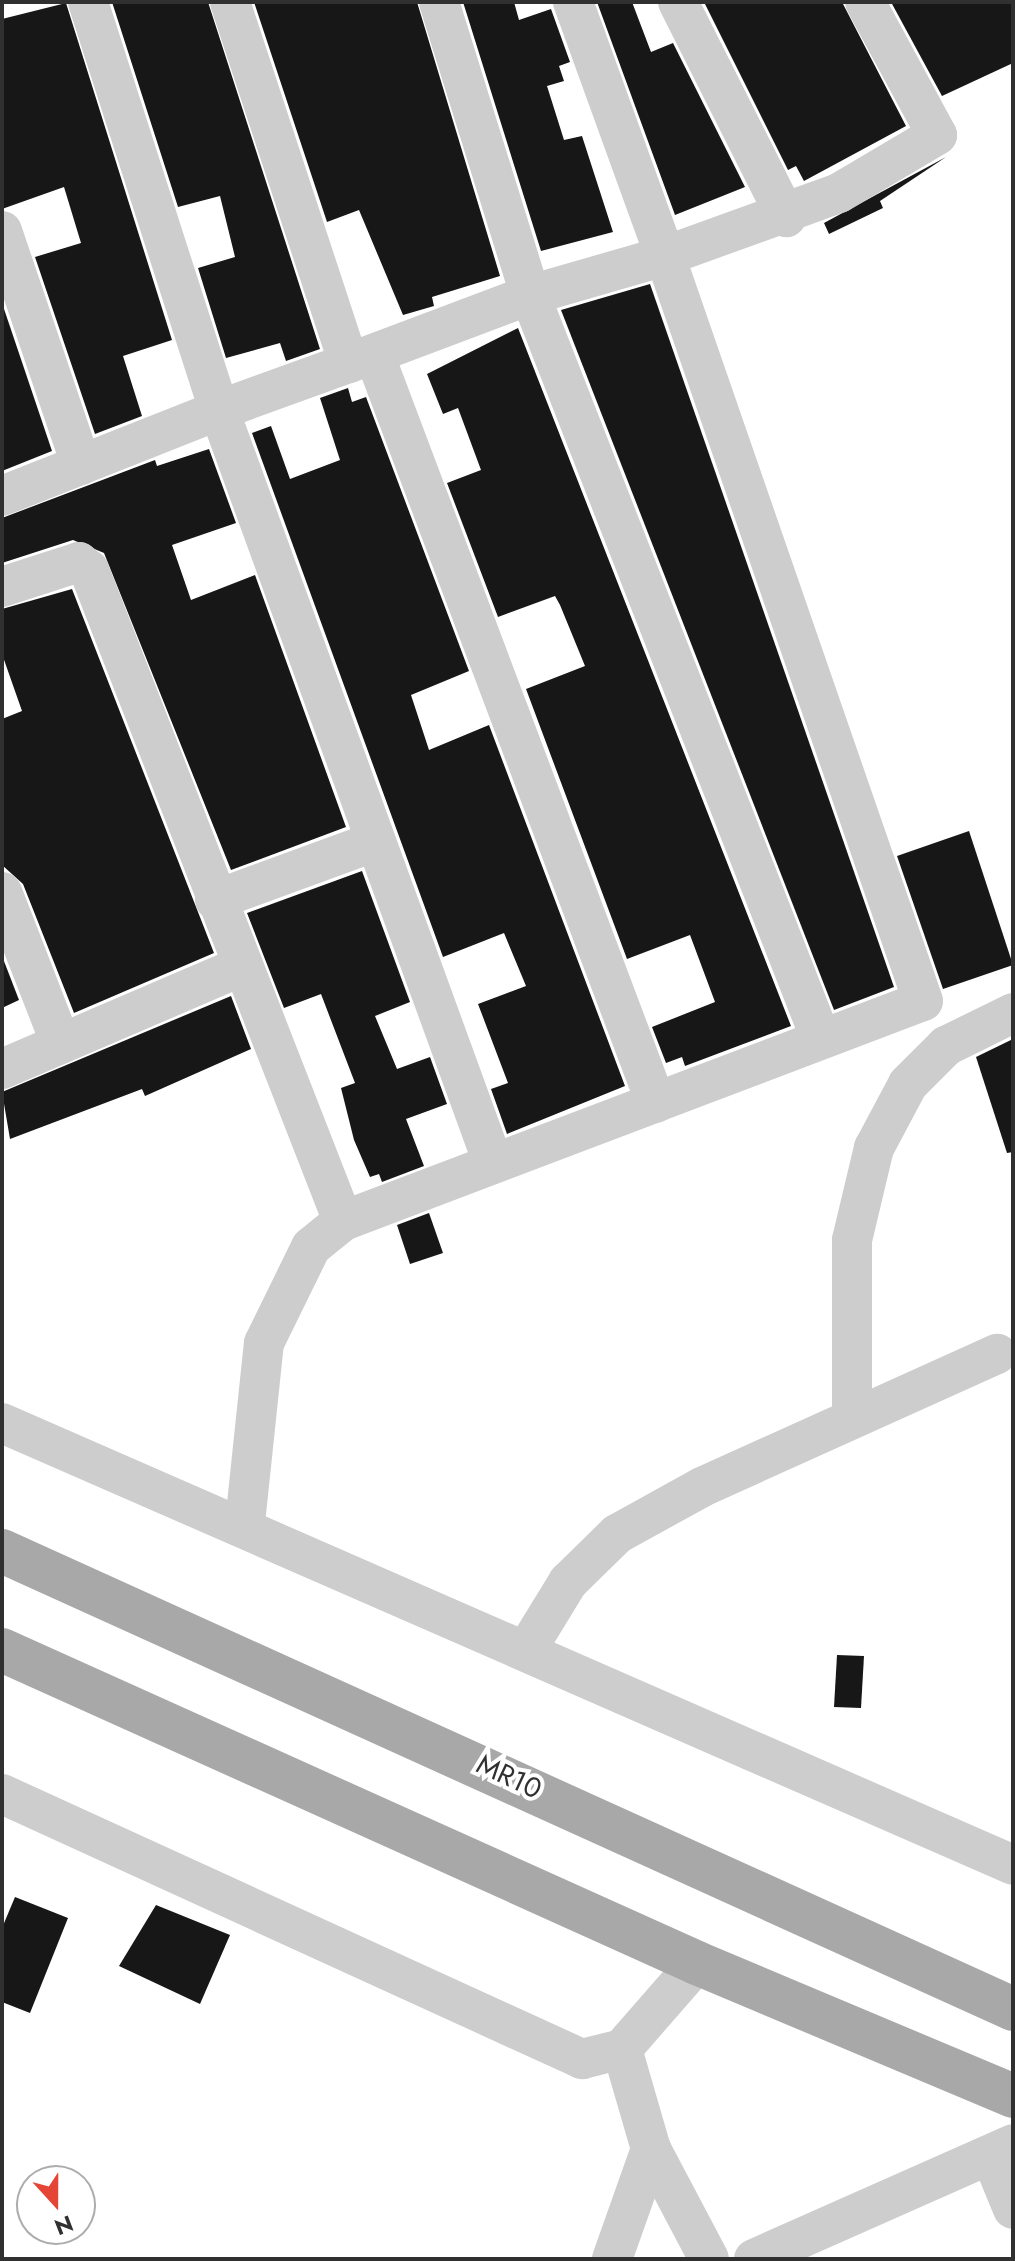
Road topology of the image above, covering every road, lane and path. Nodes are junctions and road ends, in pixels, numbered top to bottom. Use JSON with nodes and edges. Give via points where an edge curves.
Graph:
{"nodes":[{"id":1,"x":88,"y":2,"type":"edge"},
{"id":2,"x":230,"y":2,"type":"edge"},
{"id":3,"x":439,"y":2,"type":"edge"},
{"id":4,"x":573,"y":2,"type":"edge"},
{"id":5,"x":678,"y":2,"type":"edge"},
{"id":6,"x":865,"y":2,"type":"edge"},
{"id":7,"x":786,"y":217,"type":"junction"},
{"id":8,"x":2,"y":231,"type":"edge"},
{"id":9,"x":665,"y":256,"type":"junction"},
{"id":10,"x":530,"y":295,"type":"junction"},
{"id":11,"x":361,"y":359,"type":"junction"},
{"id":12,"x":219,"y":410,"type":"junction"},
{"id":13,"x":81,"y":465,"type":"junction"},
{"id":14,"x":2,"y":496,"type":"edge"},
{"id":15,"x":2,"y":587,"type":"edge"},
{"id":16,"x":376,"y":841,"type":"junction"},
{"id":17,"x":2,"y":892,"type":"edge"},
{"id":18,"x":215,"y":900,"type":"junction"},
{"id":19,"x":240,"y":967,"type":"junction"},
{"id":20,"x":1013,"y":1013,"type":"edge"},
{"id":21,"x":821,"y":1039,"type":"junction"},
{"id":22,"x":61,"y":1044,"type":"junction"},
{"id":23,"x":2,"y":1069,"type":"edge"},
{"id":24,"x":656,"y":1103,"type":"junction"},
{"id":25,"x":493,"y":1163,"type":"junction"},
{"id":26,"x":343,"y":1221,"type":"junction"},
{"id":27,"x":997,"y":1354,"type":"dead end"},
{"id":28,"x":852,"y":1417,"type":"junction"},
{"id":29,"x":2,"y":1423,"type":"edge"},
{"id":30,"x":245,"y":1523,"type":"junction"},
{"id":31,"x":2,"y":1551,"type":"edge"},
{"id":32,"x":527,"y":1649,"type":"junction"},
{"id":33,"x":2,"y":1650,"type":"edge"},
{"id":34,"x":2,"y":1794,"type":"edge"},
{"id":35,"x":1013,"y":1865,"type":"edge"},
{"id":36,"x":697,"y":1963,"type":"junction"},
{"id":37,"x":1013,"y":2009,"type":"edge"},
{"id":38,"x":622,"y":2049,"type":"junction"},
{"id":39,"x":1013,"y":2096,"type":"edge"},
{"id":40,"x":651,"y":2149,"type":"junction"},
{"id":41,"x":1002,"y":2151,"type":"edge"},
{"id":42,"x":1013,"y":2209,"type":"edge"},
{"id":43,"x":612,"y":2259,"type":"edge"},
{"id":44,"x":709,"y":2259,"type":"edge"},
{"id":45,"x":754,"y":2259,"type":"edge"}],
"edges":[{"from":1,"to":12,"type":"street"},
{"from":2,"to":11,"type":"street"},
{"from":3,"to":10,"type":"street"},
{"from":4,"to":9,"type":"street"},
{"from":5,"to":7,"type":"street"},
{"from":6,"to":7,"type":"street","via":[[937,135]]},
{"from":7,"to":9,"type":"street"},
{"from":8,"to":13,"type":"street"},
{"from":9,"to":10,"type":"street"},
{"from":9,"to":21,"type":"street","via":[[923,1001]]},
{"from":10,"to":11,"type":"street"},
{"from":10,"to":21,"type":"street"},
{"from":11,"to":12,"type":"street"},
{"from":11,"to":24,"type":"street"},
{"from":12,"to":13,"type":"street"},
{"from":12,"to":16,"type":"street"},
{"from":13,"to":14,"type":"street"},
{"from":15,"to":18,"type":"street","via":[[66,564],[79,562],[89,570]]},
{"from":16,"to":18,"type":"street"},
{"from":16,"to":25,"type":"street"},
{"from":17,"to":22,"type":"street"},
{"from":18,"to":19,"type":"street"},
{"from":19,"to":22,"type":"street"},
{"from":19,"to":26,"type":"street"},
{"from":20,"to":28,"type":"street","via":[[946,1046],[908,1084],[874,1148],[852,1240]]},
{"from":21,"to":24,"type":"street"},
{"from":22,"to":23,"type":"street"},
{"from":24,"to":25,"type":"street"},
{"from":25,"to":26,"type":"street"},
{"from":26,"to":30,"type":"street","via":[[295,1272],[264,1343]]},
{"from":27,"to":28,"type":"street"},
{"from":28,"to":32,"type":"street","via":[[617,1534],[568,1582]]},
{"from":29,"to":30,"type":"street"},
{"from":30,"to":32,"type":"street"},
{"from":31,"to":37,"type":"main road","name":"MR10"},
{"from":32,"to":35,"type":"street"},
{"from":33,"to":36,"type":"main road"},
{"from":34,"to":38,"type":"street","via":[[582,2059]]},
{"from":36,"to":38,"type":"street"},
{"from":36,"to":39,"type":"main road"},
{"from":38,"to":40,"type":"street"},
{"from":40,"to":43,"type":"street"},
{"from":40,"to":44,"type":"street"},
{"from":41,"to":42,"type":"street"},
{"from":41,"to":45,"type":"street"}]}
